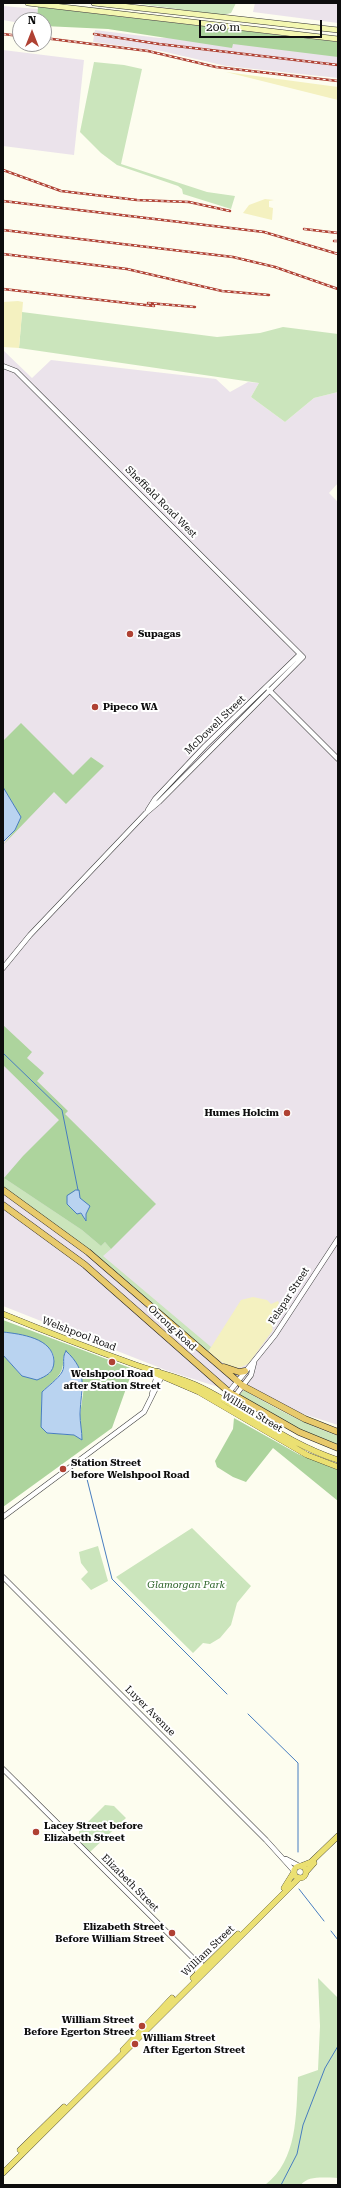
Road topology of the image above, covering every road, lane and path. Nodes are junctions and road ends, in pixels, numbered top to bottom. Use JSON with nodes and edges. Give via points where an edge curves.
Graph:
{"nodes":[{"id":1,"x":28,"y":3,"type":"edge"},
{"id":2,"x":94,"y":3,"type":"edge"},
{"id":3,"x":338,"y":30,"type":"edge"},
{"id":4,"x":338,"y":39,"type":"edge"},
{"id":5,"x":3,"y":366,"type":"edge"},
{"id":6,"x":302,"y":655,"type":"joint"},
{"id":7,"x":268,"y":689,"type":"junction"},
{"id":8,"x":338,"y":760,"type":"edge"},
{"id":9,"x":3,"y":968,"type":"edge"},
{"id":10,"x":3,"y":1190,"type":"edge"},
{"id":11,"x":3,"y":1205,"type":"edge"},
{"id":12,"x":338,"y":1239,"type":"edge"},
{"id":13,"x":3,"y":1314,"type":"edge"},
{"id":14,"x":214,"y":1362,"type":"junction"},
{"id":15,"x":254,"y":1363,"type":"junction"},
{"id":16,"x":245,"y":1371,"type":"junction"},
{"id":17,"x":160,"y":1374,"type":"junction"},
{"id":18,"x":240,"y":1384,"type":"junction"},
{"id":19,"x":229,"y":1392,"type":"junction"},
{"id":20,"x":235,"y":1396,"type":"junction"},
{"id":21,"x":338,"y":1432,"type":"edge"},
{"id":22,"x":338,"y":1448,"type":"edge"},
{"id":23,"x":338,"y":1460,"type":"edge"},
{"id":24,"x":338,"y":1467,"type":"edge"},
{"id":25,"x":3,"y":1517,"type":"edge"},
{"id":26,"x":3,"y":1577,"type":"edge"},
{"id":27,"x":3,"y":1769,"type":"edge"},
{"id":28,"x":338,"y":1836,"type":"edge"},
{"id":29,"x":338,"y":1841,"type":"edge"},
{"id":30,"x":284,"y":1858,"type":"junction"},
{"id":31,"x":300,"y":1866,"type":"junction"},
{"id":32,"x":294,"y":1872,"type":"junction"},
{"id":33,"x":306,"y":1872,"type":"junction"},
{"id":34,"x":299,"y":1878,"type":"junction"},
{"id":35,"x":239,"y":1938,"type":"junction"},
{"id":36,"x":217,"y":1954,"type":"junction"},
{"id":37,"x":201,"y":1969,"type":"junction"},
{"id":38,"x":157,"y":2023,"type":"junction"},
{"id":39,"x":130,"y":2040,"type":"junction"},
{"id":40,"x":58,"y":2118,"type":"junction"},
{"id":41,"x":64,"y":2121,"type":"dead end"},
{"id":42,"x":33,"y":2136,"type":"junction"},
{"id":43,"x":3,"y":2168,"type":"edge"},
{"id":44,"x":3,"y":2173,"type":"edge"}],
"edges":[{"from":1,"to":4,"type":"main road"},
{"from":2,"to":3,"type":"main road"},
{"from":5,"to":6,"type":"street","name":"Sheffield Road West","via":[[16,371]]},
{"from":6,"to":7,"type":"street","name":"McDowell Street"},
{"from":7,"to":8,"type":"street"},
{"from":7,"to":9,"type":"street","name":"McDowell Street","via":[[165,788],[146,813],[30,934]]},
{"from":10,"to":14,"type":"highway","name":"Orrong Road","via":[[88,1252]]},
{"from":11,"to":19,"type":"highway","name":"Orrong Road","via":[[85,1265]]},
{"from":12,"to":15,"type":"street","name":"Felspar Street"},
{"from":13,"to":17,"type":"main road","name":"Welshpool Road"},
{"from":14,"to":16,"type":"highway","via":[[232,1371]]},
{"from":14,"to":18,"type":"highway","name":"Orrong Road"},
{"from":15,"to":16,"type":"street","name":"Felspar Street"},
{"from":15,"to":18,"type":"street","name":"Felspar Street","via":[[251,1375]]},
{"from":16,"to":18,"type":"street","name":"Felspar Street"},
{"from":17,"to":23,"type":"main road","name":"William Street","via":[[201,1388],[283,1436],[310,1450]]},
{"from":17,"to":24,"type":"main road","name":"William Street","via":[[199,1392],[307,1455]]},
{"from":17,"to":25,"type":"street","via":[[146,1408],[140,1415]]},
{"from":18,"to":19,"type":"street","name":"Felspar Street"},
{"from":18,"to":20,"type":"street","name":"Felspar Street"},
{"from":18,"to":21,"type":"highway","name":"Orrong Road","via":[[305,1419]]},
{"from":19,"to":20,"type":"highway","name":"Orrong Road"},
{"from":20,"to":22,"type":"highway","name":"Orrong Road","via":[[299,1432]]},
{"from":26,"to":30,"type":"street","name":"Luyer Avenue"},
{"from":27,"to":37,"type":"street","name":"Elizabeth Street","via":[[193,1958]]},
{"from":28,"to":31,"type":"main road","via":[[311,1862]]},
{"from":29,"to":33,"type":"main road"},
{"from":30,"to":31,"type":"street","name":"Luyer Avenue"},
{"from":30,"to":32,"type":"street","name":"Luyer Avenue"},
{"from":31,"to":32,"type":"main road","name":"William Street"},
{"from":31,"to":33,"type":"main road"},
{"from":32,"to":34,"type":"main road"},
{"from":32,"to":36,"type":"main road","name":"William Street","via":[[286,1886]]},
{"from":33,"to":34,"type":"main road","name":"William Street"},
{"from":34,"to":35,"type":"main road","name":"William Street"},
{"from":35,"to":36,"type":"main road"},
{"from":35,"to":37,"type":"main road","name":"William Street"},
{"from":36,"to":37,"type":"main road","name":"William Street"},
{"from":37,"to":38,"type":"main road","name":"William Street"},
{"from":37,"to":39,"type":"main road","name":"William Street"},
{"from":38,"to":39,"type":"main road","name":"William Street"},
{"from":38,"to":40,"type":"main road","name":"William Street"},
{"from":39,"to":42,"type":"main road","name":"William Street"},
{"from":40,"to":41,"type":"main road"},
{"from":40,"to":42,"type":"main road","name":"William Street"},
{"from":40,"to":44,"type":"main road","name":"William Street"},
{"from":42,"to":43,"type":"main road","name":"William Street"}]}
